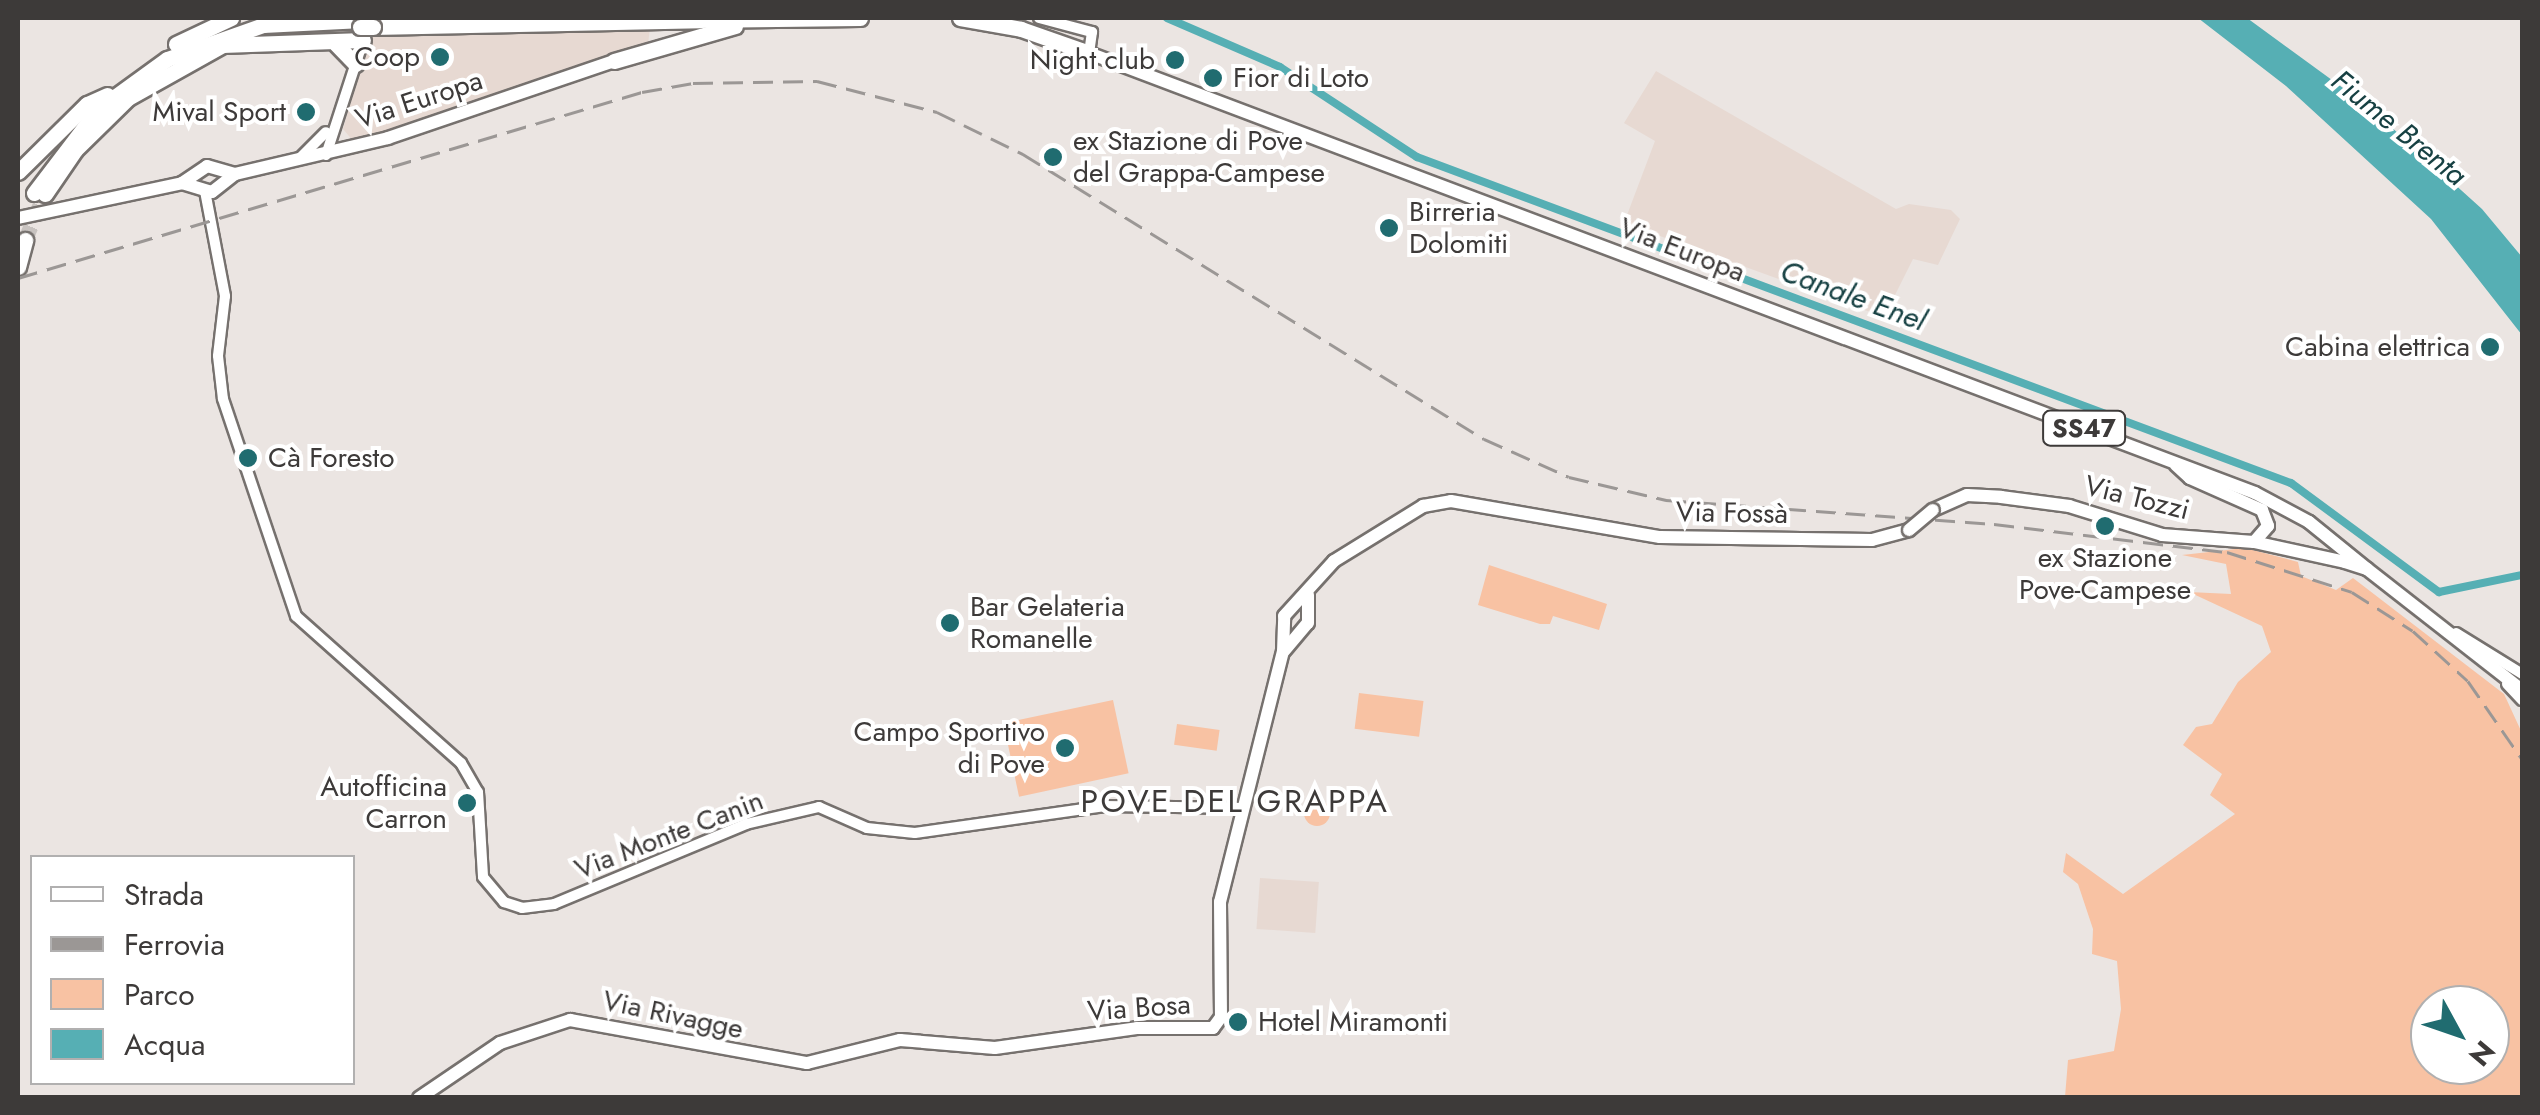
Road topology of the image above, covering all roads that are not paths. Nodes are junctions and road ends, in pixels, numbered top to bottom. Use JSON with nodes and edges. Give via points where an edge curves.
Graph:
{"nodes":[{"id":1,"x":231,"y":18,"type":"edge"},
{"id":2,"x":508,"y":18,"type":"edge"},
{"id":3,"x":650,"y":18,"type":"edge"},
{"id":4,"x":860,"y":18,"type":"edge"},
{"id":5,"x":960,"y":18,"type":"edge"},
{"id":6,"x":1039,"y":18,"type":"edge"},
{"id":7,"x":700,"y":20,"type":"edge"},
{"id":8,"x":771,"y":20,"type":"edge"},
{"id":9,"x":367,"y":25,"type":"edge"},
{"id":10,"x":336,"y":44,"type":"junction"},
{"id":11,"x":222,"y":45,"type":"junction"},
{"id":12,"x":1089,"y":53,"type":"junction"},
{"id":13,"x":614,"y":61,"type":"joint"},
{"id":14,"x":356,"y":64,"type":"junction"},
{"id":15,"x":126,"y":85,"type":"junction"},
{"id":16,"x":336,"y":120,"type":"junction"},
{"id":17,"x":329,"y":154,"type":"junction"},
{"id":18,"x":296,"y":162,"type":"junction"},
{"id":19,"x":18,"y":172,"type":"edge"},
{"id":20,"x":213,"y":181,"type":"junction"},
{"id":21,"x":18,"y":218,"type":"edge"},
{"id":22,"x":25,"y":240,"type":"dead end"},
{"id":23,"x":18,"y":267,"type":"edge"},
{"id":24,"x":2172,"y":461,"type":"junction"},
{"id":25,"x":1909,"y":530,"type":"joint"},
{"id":26,"x":2254,"y":542,"type":"junction"},
{"id":27,"x":2336,"y":543,"type":"junction"},
{"id":28,"x":2295,"y":549,"type":"junction"},
{"id":29,"x":2366,"y":569,"type":"junction"},
{"id":30,"x":1298,"y":610,"type":"junction"},
{"id":31,"x":2437,"y":626,"type":"junction"},
{"id":32,"x":1293,"y":629,"type":"junction"},
{"id":33,"x":2492,"y":668,"type":"junction"},
{"id":34,"x":2522,"y":674,"type":"edge"},
{"id":35,"x":2522,"y":690,"type":"edge"},
{"id":36,"x":2522,"y":700,"type":"edge"},
{"id":37,"x":1244,"y":808,"type":"junction"},
{"id":38,"x":1207,"y":812,"type":"junction"},
{"id":39,"x":1238,"y":828,"type":"junction"},
{"id":40,"x":858,"y":1050,"type":"joint"},
{"id":41,"x":419,"y":1098,"type":"edge"}],
"edges":[{"from":1,"to":15,"type":"highway","via":[[155,56]]},
{"from":2,"to":3,"type":"highway"},
{"from":2,"to":9,"type":"highway"},
{"from":3,"to":7,"type":"highway"},
{"from":4,"to":8,"type":"highway"},
{"from":5,"to":12,"type":"highway","name":"Via Europa","number":"SS47","via":[[1021,29]]},
{"from":6,"to":12,"type":"street","via":[[1092,32]]},
{"from":7,"to":8,"type":"highway"},
{"from":7,"to":9,"type":"highway"},
{"from":8,"to":13,"type":"highway"},
{"from":9,"to":10,"type":"highway"},
{"from":9,"to":11,"type":"highway"},
{"from":9,"to":14,"type":"street"},
{"from":9,"to":15,"type":"highway","via":[[283,22],[229,33]]},
{"from":10,"to":11,"type":"highway"},
{"from":10,"to":14,"type":"highway"},
{"from":11,"to":15,"type":"highway","via":[[128,98],[39,196],[68,143]]},
{"from":12,"to":24,"type":"main road","name":"Via Europa","number":"SS47"},
{"from":13,"to":17,"type":"main road","name":"Via Europa"},
{"from":14,"to":16,"type":"street"},
{"from":15,"to":19,"type":"highway","via":[[87,104]]},
{"from":16,"to":17,"type":"street"},
{"from":16,"to":18,"type":"street"},
{"from":17,"to":18,"type":"main road","name":"Via Europa"},
{"from":18,"to":20,"type":"main road","name":"Via Europa"},
{"from":20,"to":21,"type":"main road","name":"Via Europa"},
{"from":20,"to":38,"type":"street","name":"Via Monte Canin","via":[[224,296],[218,356],[223,399],[296,616],[462,763],[478,792],[480,866],[495,895],[522,908],[554,904],[746,824],[819,807],[856,823],[916,834],[1105,806]]},
{"from":22,"to":23,"type":"highway"},
{"from":24,"to":26,"type":"main road","via":[[2190,478],[2262,510],[2268,526]]},
{"from":24,"to":27,"type":"main road","name":"Via Europa","number":"SS47","via":[[2272,501]]},
{"from":25,"to":26,"type":"main road","name":"Via Tozzi","bridge":true,"via":[[1967,495],[2069,506],[2182,539]]},
{"from":25,"to":30,"type":"main road","name":"Via Fossà","via":[[1872,540],[1718,539],[1434,503],[1334,561]]},
{"from":26,"to":28,"type":"main road","name":"Via Tozzi"},
{"from":27,"to":28,"type":"main road"},
{"from":27,"to":29,"type":"main road","name":"Via Europa","number":"SS47"},
{"from":28,"to":29,"type":"main road"},
{"from":29,"to":31,"type":"main road","number":"SS47"},
{"from":30,"to":32,"type":"main road"},
{"from":30,"to":32,"type":"main road","via":[[1308,623]]},
{"from":31,"to":33,"type":"main road","number":"SS47"},
{"from":31,"to":34,"type":"street"},
{"from":32,"to":37,"type":"main road"},
{"from":33,"to":35,"type":"main road","number":"SS47"},
{"from":33,"to":36,"type":"street"},
{"from":37,"to":38,"type":"street"},
{"from":37,"to":39,"type":"main road"},
{"from":38,"to":39,"type":"street"},
{"from":39,"to":40,"type":"main road","name":"Via Bosa","via":[[1216,925],[1221,1020],[1213,1028],[1136,1028],[996,1048],[913,1039]]},
{"from":40,"to":41,"type":"main road","name":"Via Rivagge","via":[[807,1063],[751,1058],[578,1020],[516,1036]]}]}
